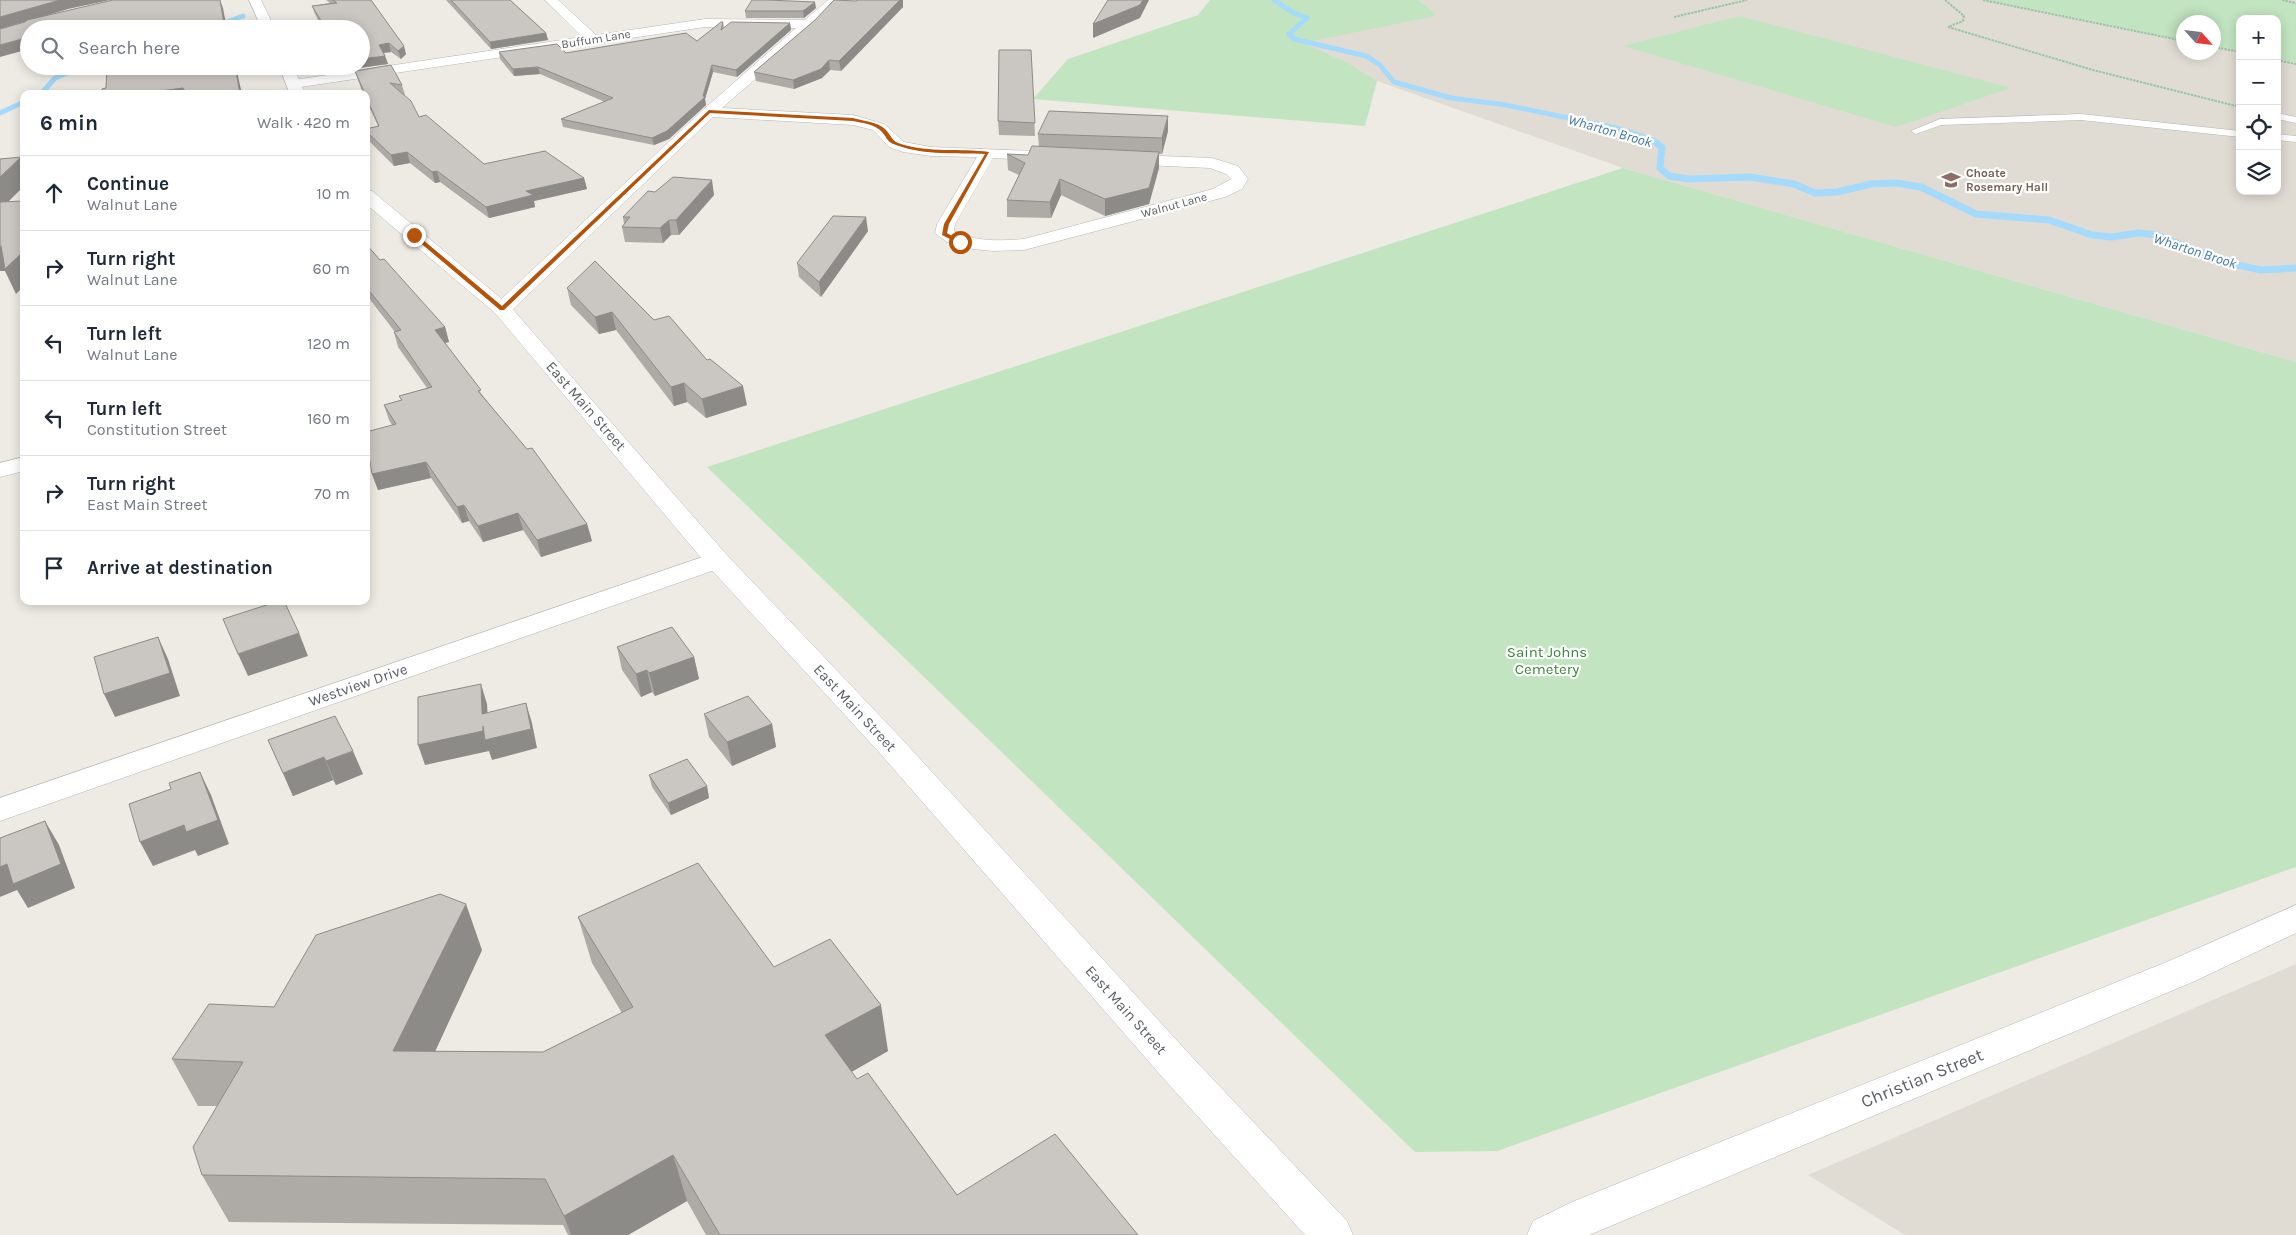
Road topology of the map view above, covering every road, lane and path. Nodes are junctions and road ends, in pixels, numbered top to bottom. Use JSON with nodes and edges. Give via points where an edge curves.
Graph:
{"nodes":[{"id":1,"x":255,"y":0,"type":"edge"},
{"id":2,"x":551,"y":0,"type":"edge"},
{"id":3,"x":835,"y":0,"type":"edge"},
{"id":4,"x":1747,"y":0,"type":"edge"},
{"id":5,"x":1945,"y":0,"type":"edge"},
{"id":6,"x":1982,"y":0,"type":"edge"},
{"id":7,"x":2282,"y":0,"type":"edge"},
{"id":8,"x":2296,"y":2,"type":"edge"},
{"id":9,"x":710,"y":8,"type":"dead end"},
{"id":10,"x":1674,"y":17,"type":"dead end"},
{"id":11,"x":265,"y":20,"type":"edge"},
{"id":12,"x":705,"y":23,"type":"junction"},
{"id":13,"x":810,"y":24,"type":"junction"},
{"id":14,"x":2176,"y":39,"type":"edge"},
{"id":15,"x":593,"y":40,"type":"junction"},
{"id":16,"x":2221,"y":48,"type":"edge"},
{"id":17,"x":2236,"y":51,"type":"edge"},
{"id":18,"x":2281,"y":61,"type":"edge"},
{"id":19,"x":2296,"y":64,"type":"edge"},
{"id":20,"x":290,"y":75,"type":"edge"},
{"id":21,"x":296,"y":89,"type":"edge"},
{"id":22,"x":2236,"y":106,"type":"edge"},
{"id":23,"x":709,"y":112,"type":"junction"},
{"id":24,"x":2281,"y":117,"type":"edge"},
{"id":25,"x":2296,"y":120,"type":"edge"},
{"id":26,"x":1916,"y":130,"type":"dead end"},
{"id":27,"x":2236,"y":134,"type":"edge"},
{"id":28,"x":2281,"y":138,"type":"edge"},
{"id":29,"x":2296,"y":139,"type":"edge"},
{"id":30,"x":988,"y":153,"type":"junction"},
{"id":31,"x":370,"y":198,"type":"edge"},
{"id":32,"x":502,"y":309,"type":"junction"},
{"id":33,"x":20,"y":465,"type":"edge"},
{"id":34,"x":0,"y":470,"type":"edge"},
{"id":35,"x":717,"y":560,"type":"junction"},
{"id":36,"x":0,"y":810,"type":"edge"},
{"id":37,"x":2296,"y":918,"type":"edge"},
{"id":38,"x":1332,"y":1235,"type":"edge"},
{"id":39,"x":1548,"y":1235,"type":"edge"}],
"edges":[{"from":1,"to":11,"type":"street"},
{"from":2,"to":15,"type":"street"},
{"from":3,"to":13,"type":"street"},
{"from":4,"to":10,"type":"path"},
{"from":5,"to":22,"type":"path","via":[[1964,16],[1963,20],[1948,27],[2134,81]]},
{"from":6,"to":14,"type":"path"},
{"from":7,"to":8,"type":"path"},
{"from":9,"to":12,"type":"street"},
{"from":12,"to":13,"type":"street","name":"Buffum Lane"},
{"from":12,"to":15,"type":"street","name":"Buffum Lane"},
{"from":13,"to":23,"type":"street"},
{"from":15,"to":21,"type":"street","name":"Buffum Lane"},
{"from":16,"to":17,"type":"path"},
{"from":18,"to":19,"type":"path"},
{"from":20,"to":21,"type":"street"},
{"from":23,"to":30,"type":"street","name":"Walnut Lane","via":[[853,120],[873,124],[883,130],[889,141],[900,146]]},
{"from":23,"to":32,"type":"street"},
{"from":24,"to":25,"type":"lane"},
{"from":26,"to":27,"type":"lane","via":[[1940,122],[2081,117]]},
{"from":28,"to":29,"type":"lane"},
{"from":30,"to":30,"type":"street","name":"Walnut Lane","via":[[1212,163],[1232,170],[1240,178],[1236,185],[1219,193],[1024,244],[991,247],[960,242],[944,234],[946,224]]},
{"from":31,"to":32,"type":"street","name":"East Main Street"},
{"from":32,"to":35,"type":"street","name":"East Main Street"},
{"from":33,"to":34,"type":"street"},
{"from":35,"to":36,"type":"street","name":"Westview Drive"},
{"from":35,"to":38,"type":"street","name":"East Main Street","via":[[889,744]]},
{"from":37,"to":39,"type":"street","name":"Christian Street","via":[[2182,972],[1586,1215]]}]}
